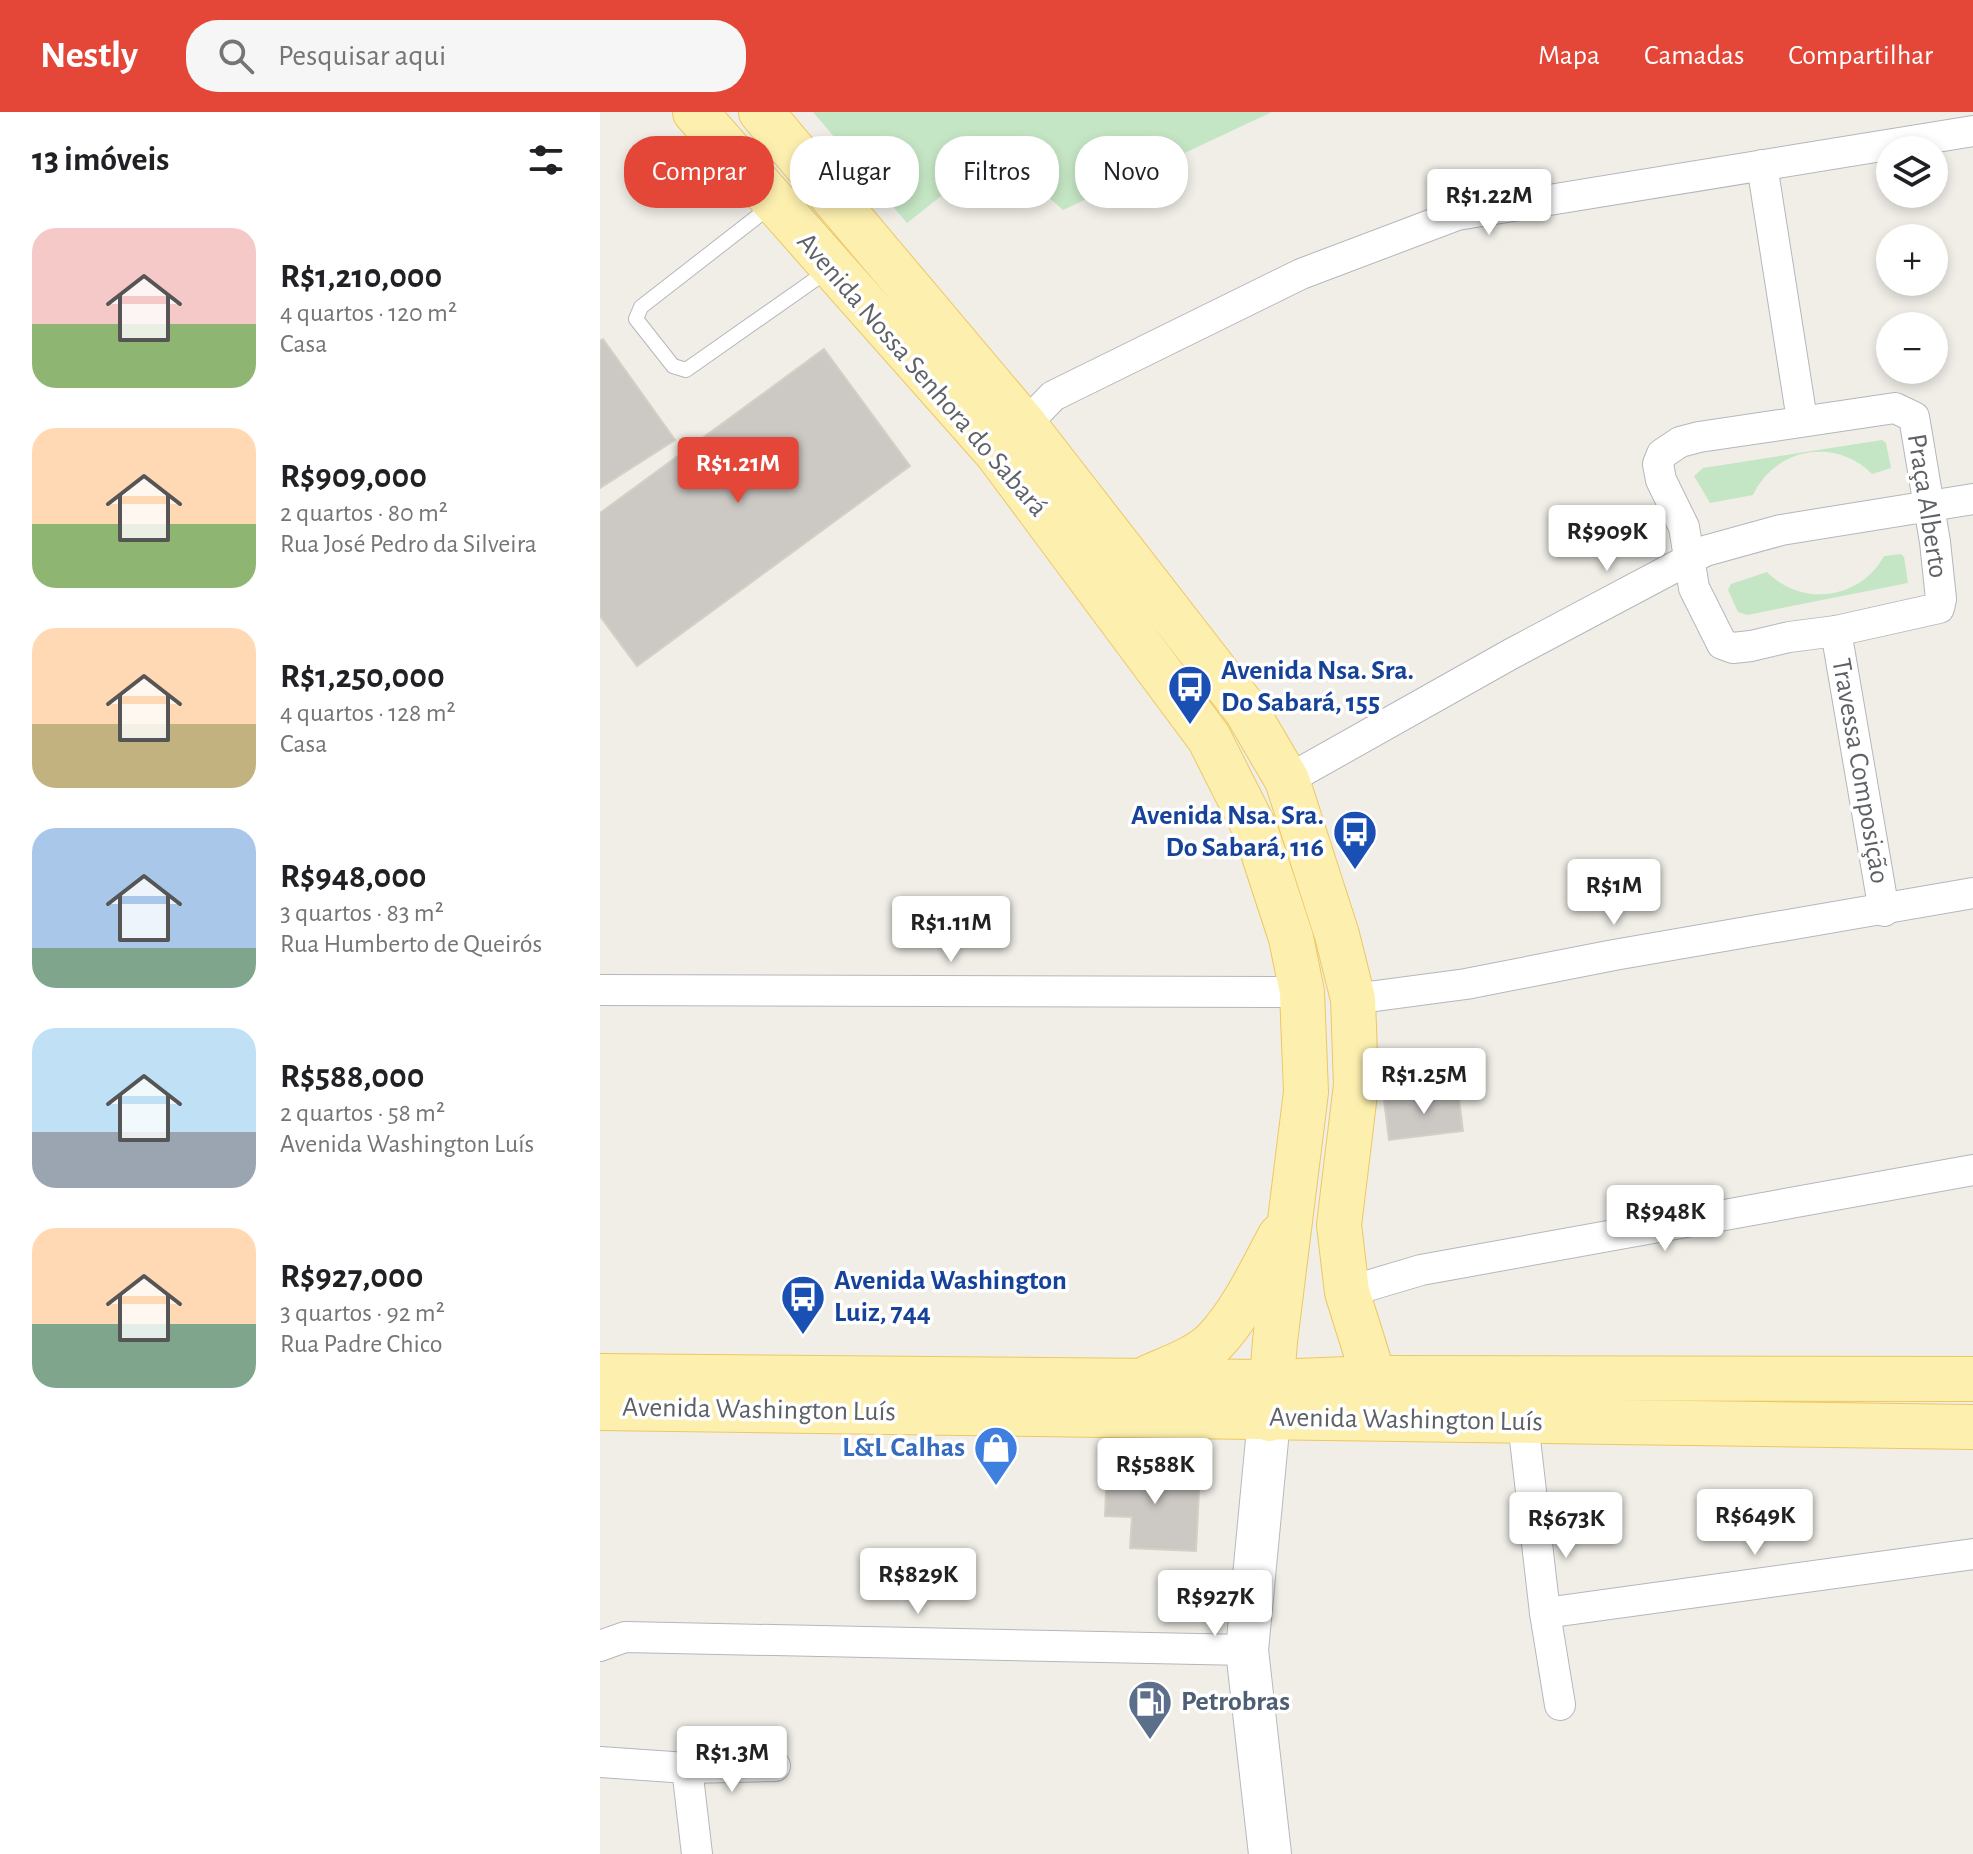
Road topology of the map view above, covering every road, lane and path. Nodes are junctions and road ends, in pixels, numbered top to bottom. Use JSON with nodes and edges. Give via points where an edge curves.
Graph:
{"nodes":[{"id":1,"x":695,"y":112,"type":"edge"},
{"id":2,"x":761,"y":112,"type":"edge"},
{"id":3,"x":1973,"y":131,"type":"edge"},
{"id":4,"x":1762,"y":165,"type":"junction"},
{"id":5,"x":775,"y":203,"type":"junction"},
{"id":6,"x":832,"y":267,"type":"junction"},
{"id":7,"x":1802,"y":420,"type":"junction"},
{"id":8,"x":1011,"y":439,"type":"junction"},
{"id":9,"x":1973,"y":499,"type":"edge"},
{"id":10,"x":1927,"y":506,"type":"junction"},
{"id":11,"x":1688,"y":561,"type":"junction"},
{"id":12,"x":1836,"y":631,"type":"junction"},
{"id":13,"x":1287,"y":780,"type":"junction"},
{"id":14,"x":1973,"y":893,"type":"edge"},
{"id":15,"x":1884,"y":911,"type":"junction"},
{"id":16,"x":600,"y":990,"type":"edge"},
{"id":17,"x":1302,"y":992,"type":"junction"},
{"id":18,"x":1353,"y":999,"type":"junction"},
{"id":19,"x":1973,"y":1170,"type":"edge"},
{"id":20,"x":1291,"y":1217,"type":"junction"},
{"id":21,"x":1347,"y":1292,"type":"junction"},
{"id":22,"x":600,"y":1376,"type":"edge"},
{"id":23,"x":1374,"y":1378,"type":"junction"},
{"id":24,"x":1973,"y":1379,"type":"edge"},
{"id":25,"x":1142,"y":1380,"type":"junction"},
{"id":26,"x":1270,"y":1400,"type":"junction"},
{"id":27,"x":600,"y":1408,"type":"edge"},
{"id":28,"x":1523,"y":1422,"type":"junction"},
{"id":29,"x":1973,"y":1427,"type":"edge"},
{"id":30,"x":1973,"y":1554,"type":"edge"},
{"id":31,"x":1545,"y":1613,"type":"junction"},
{"id":32,"x":600,"y":1646,"type":"edge"},
{"id":33,"x":1247,"y":1650,"type":"junction"},
{"id":34,"x":1560,"y":1705,"type":"dead end"},
{"id":35,"x":600,"y":1762,"type":"edge"},
{"id":36,"x":775,"y":1766,"type":"dead end"},
{"id":37,"x":687,"y":1768,"type":"junction"},
{"id":38,"x":697,"y":1854,"type":"edge"},
{"id":39,"x":1270,"y":1854,"type":"edge"}],
"edges":[{"from":1,"to":5,"type":"main road","name":"Avenida Nossa Senhora do Sabará"},
{"from":2,"to":8,"type":"main road","name":"Avenida Nossa Senhora do Sabará"},
{"from":3,"to":4,"type":"street"},
{"from":4,"to":7,"type":"street"},
{"from":4,"to":8,"type":"street","via":[[1457,215],[1301,274],[1053,396]]},
{"from":5,"to":6,"type":"main road","name":"Avenida Nossa Senhora do Sabará"},
{"from":5,"to":6,"type":"lane","via":[[641,307],[636,319],[673,366],[686,370]]},
{"from":6,"to":8,"type":"main road","name":"Avenida Nossa Senhora do Sabará"},
{"from":7,"to":10,"type":"street","name":"Praça Alberto","via":[[1895,408],[1909,413],[1914,417]]},
{"from":7,"to":11,"type":"street","name":"Praça Alberto","via":[[1699,437],[1662,454],[1661,480],[1684,527]]},
{"from":8,"to":13,"type":"main road","name":"Avenida Nossa Senhora do Sabará","via":[[1246,710]]},
{"from":8,"to":17,"type":"main road","name":"Avenida Nossa Senhora do Sabará","via":[[1209,738],[1256,831],[1291,938]]},
{"from":9,"to":10,"type":"street"},
{"from":10,"to":11,"type":"street","via":[[1752,536]]},
{"from":10,"to":12,"type":"street","name":"Praça Alberto","via":[[1939,608]]},
{"from":11,"to":12,"type":"street","name":"Praça Alberto","via":[[1694,588],[1722,644],[1733,648]]},
{"from":11,"to":13,"type":"street"},
{"from":12,"to":15,"type":"street","name":"Travessa Composição"},
{"from":13,"to":18,"type":"main road","name":"Avenida Nossa Senhora do Sabará"},
{"from":14,"to":15,"type":"street"},
{"from":15,"to":18,"type":"street"},
{"from":16,"to":17,"type":"street"},
{"from":17,"to":20,"type":"main road","name":"Avenida Nossa Senhora do Sabará","via":[[1306,1092]]},
{"from":18,"to":21,"type":"main road","name":"Avenida Nossa Senhora do Sabará","via":[[1356,1085],[1339,1225]]},
{"from":19,"to":21,"type":"street","via":[[1421,1270]]},
{"from":20,"to":25,"type":"main road","via":[[1214,1341],[1193,1357]]},
{"from":20,"to":26,"type":"main road","name":"Avenida Nossa Senhora do Sabará"},
{"from":21,"to":23,"type":"main road","name":"Avenida Nossa Senhora do Sabará"},
{"from":22,"to":25,"type":"main road","name":"Avenida Washington Luís"},
{"from":23,"to":24,"type":"main road","name":"Avenida Washington Luís"},
{"from":23,"to":26,"type":"main road","name":"Avenida Washington Luís"},
{"from":25,"to":26,"type":"main road","name":"Avenida Washington Luís"},
{"from":26,"to":27,"type":"main road","name":"Avenida Washington Luís","via":[[1135,1414]]},
{"from":26,"to":28,"type":"main road","name":"Avenida Washington Luís"},
{"from":26,"to":33,"type":"street"},
{"from":28,"to":29,"type":"main road","name":"Avenida Washington Luís"},
{"from":28,"to":31,"type":"street"},
{"from":30,"to":31,"type":"street"},
{"from":31,"to":34,"type":"street"},
{"from":32,"to":33,"type":"street","via":[[625,1637]]},
{"from":33,"to":39,"type":"street"},
{"from":35,"to":37,"type":"street"},
{"from":36,"to":37,"type":"street"},
{"from":37,"to":38,"type":"street"}]}
